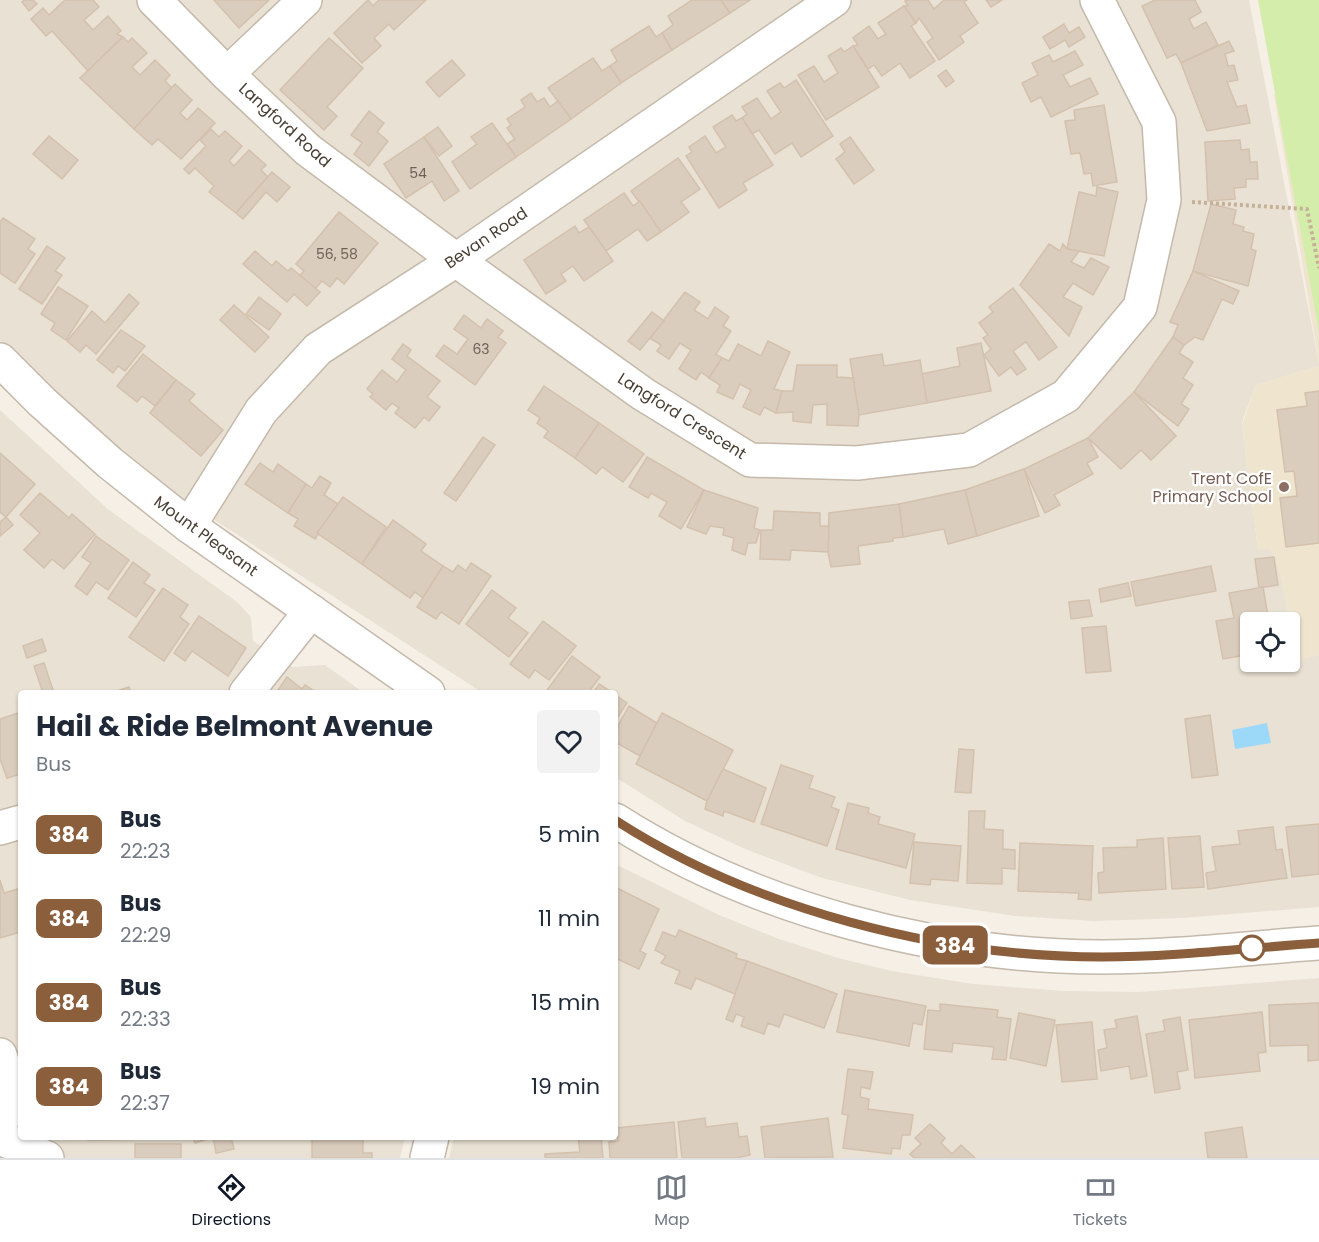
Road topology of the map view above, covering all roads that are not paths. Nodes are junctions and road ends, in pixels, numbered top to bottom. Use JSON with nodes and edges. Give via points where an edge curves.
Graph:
{"nodes":[{"id":1,"x":154,"y":0,"type":"edge"},
{"id":2,"x":305,"y":0,"type":"edge"},
{"id":3,"x":834,"y":0,"type":"edge"},
{"id":4,"x":1097,"y":0,"type":"edge"},
{"id":5,"x":227,"y":74,"type":"junction"},
{"id":6,"x":456,"y":260,"type":"junction"},
{"id":7,"x":0,"y":360,"type":"edge"},
{"id":8,"x":189,"y":526,"type":"junction"},
{"id":9,"x":311,"y":611,"type":"junction"},
{"id":10,"x":248,"y":690,"type":"edge"},
{"id":11,"x":424,"y":690,"type":"edge"},
{"id":12,"x":618,"y":822,"type":"edge"},
{"id":13,"x":18,"y":823,"type":"edge"},
{"id":14,"x":0,"y":828,"type":"edge"},
{"id":15,"x":1319,"y":943,"type":"edge"},
{"id":16,"x":0,"y":1055,"type":"edge"},
{"id":17,"x":0,"y":1129,"type":"edge"},
{"id":18,"x":0,"y":1138,"type":"edge"},
{"id":19,"x":431,"y":1140,"type":"edge"},
{"id":20,"x":47,"y":1158,"type":"edge"},
{"id":21,"x":427,"y":1158,"type":"edge"}],
"edges":[{"from":1,"to":5,"type":"street","name":"Langford Road"},
{"from":2,"to":5,"type":"street"},
{"from":3,"to":6,"type":"street","name":"Bevan Road"},
{"from":4,"to":6,"type":"street","name":"Langford Crescent","via":[[1159,122],[1164,200],[1140,307],[1066,396],[969,450],[857,463],[750,460],[642,394]]},
{"from":5,"to":6,"type":"street","name":"Langford Road","via":[[308,150]]},
{"from":6,"to":8,"type":"street","name":"Bevan Road","via":[[318,349],[261,411]]},
{"from":7,"to":8,"type":"street","name":"Mount Pleasant","via":[[110,463]]},
{"from":8,"to":9,"type":"street","name":"Mount Pleasant"},
{"from":9,"to":10,"type":"street"},
{"from":9,"to":11,"type":"street","name":"Mount Pleasant"},
{"from":12,"to":15,"type":"street","via":[[688,861],[803,909],[951,944],[1102,957]]},
{"from":13,"to":14,"type":"street"},
{"from":16,"to":17,"type":"street","via":[[10,1086]]},
{"from":18,"to":20,"type":"street"},
{"from":19,"to":21,"type":"street"}]}
